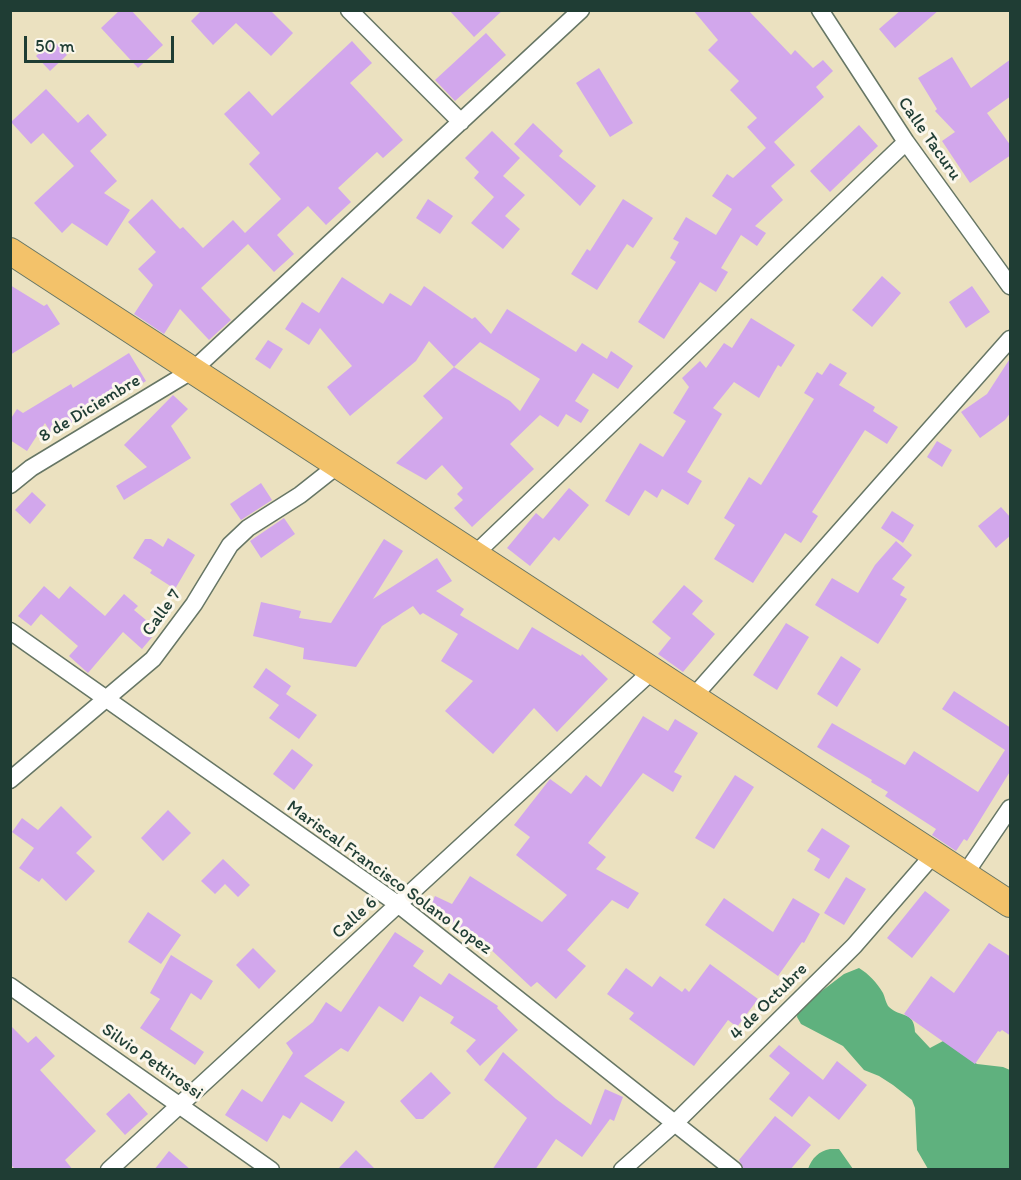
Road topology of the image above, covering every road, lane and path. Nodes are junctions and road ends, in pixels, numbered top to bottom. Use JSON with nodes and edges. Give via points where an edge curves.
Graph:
{"nodes":[{"id":1,"x":349,"y":10,"type":"edge"},
{"id":2,"x":581,"y":10,"type":"edge"},
{"id":3,"x":820,"y":10,"type":"edge"},
{"id":4,"x":461,"y":122,"type":"junction"},
{"id":5,"x":906,"y":142,"type":"junction"},
{"id":6,"x":10,"y":251,"type":"edge"},
{"id":7,"x":1011,"y":286,"type":"edge"},
{"id":8,"x":1011,"y":339,"type":"edge"},
{"id":9,"x":193,"y":370,"type":"junction"},
{"id":10,"x":338,"y":465,"type":"junction"},
{"id":11,"x":10,"y":485,"type":"edge"},
{"id":12,"x":475,"y":554,"type":"junction"},
{"id":13,"x":10,"y":631,"type":"edge"},
{"id":14,"x":653,"y":670,"type":"junction"},
{"id":15,"x":694,"y":696,"type":"junction"},
{"id":16,"x":106,"y":699,"type":"junction"},
{"id":17,"x":10,"y":780,"type":"edge"},
{"id":18,"x":1011,"y":808,"type":"edge"},
{"id":19,"x":934,"y":854,"type":"junction"},
{"id":20,"x":965,"y":874,"type":"junction"},
{"id":21,"x":1011,"y":904,"type":"edge"},
{"id":22,"x":399,"y":905,"type":"junction"},
{"id":23,"x":10,"y":986,"type":"edge"},
{"id":24,"x":180,"y":1105,"type":"junction"},
{"id":25,"x":675,"y":1123,"type":"junction"},
{"id":26,"x":109,"y":1170,"type":"edge"},
{"id":27,"x":271,"y":1170,"type":"edge"},
{"id":28,"x":622,"y":1170,"type":"edge"},
{"id":29,"x":734,"y":1170,"type":"edge"}],
"edges":[{"from":1,"to":4,"type":"street"},
{"from":2,"to":4,"type":"street","name":"8 de Diciembre"},
{"from":3,"to":5,"type":"street","name":"Calle Tacuru"},
{"from":4,"to":9,"type":"street","name":"8 de Diciembre"},
{"from":5,"to":7,"type":"street","name":"Calle Tacuru"},
{"from":5,"to":12,"type":"street"},
{"from":6,"to":9,"type":"main road"},
{"from":8,"to":15,"type":"street"},
{"from":9,"to":10,"type":"main road"},
{"from":9,"to":11,"type":"street","name":"8 de Diciembre","via":[[31,468]]},
{"from":10,"to":12,"type":"main road"},
{"from":10,"to":16,"type":"street","name":"Calle 7","via":[[230,545],[194,604],[153,659]]},
{"from":12,"to":14,"type":"main road"},
{"from":13,"to":16,"type":"street","name":"Mariscal Francisco Solano Lopez"},
{"from":14,"to":15,"type":"main road"},
{"from":14,"to":22,"type":"street","name":"Calle 6"},
{"from":15,"to":19,"type":"main road"},
{"from":16,"to":17,"type":"street","name":"Calle 7"},
{"from":16,"to":22,"type":"street","name":"Mariscal Francisco Solano Lopez"},
{"from":18,"to":20,"type":"street"},
{"from":19,"to":20,"type":"main road"},
{"from":19,"to":25,"type":"street","name":"4 de Octubre","via":[[854,946]]},
{"from":20,"to":21,"type":"main road"},
{"from":22,"to":24,"type":"street","name":"Calle 6"},
{"from":22,"to":25,"type":"street","name":"Mariscal Francisco Solano Lopez"},
{"from":23,"to":24,"type":"street","name":"Silvio Pettirossi"},
{"from":24,"to":26,"type":"street","name":"Calle 6"},
{"from":24,"to":27,"type":"street","name":"Silvio Pettirossi"},
{"from":25,"to":28,"type":"street","name":"4 de Octubre"},
{"from":25,"to":29,"type":"street","name":"Mariscal Francisco Solano Lopez"}]}
